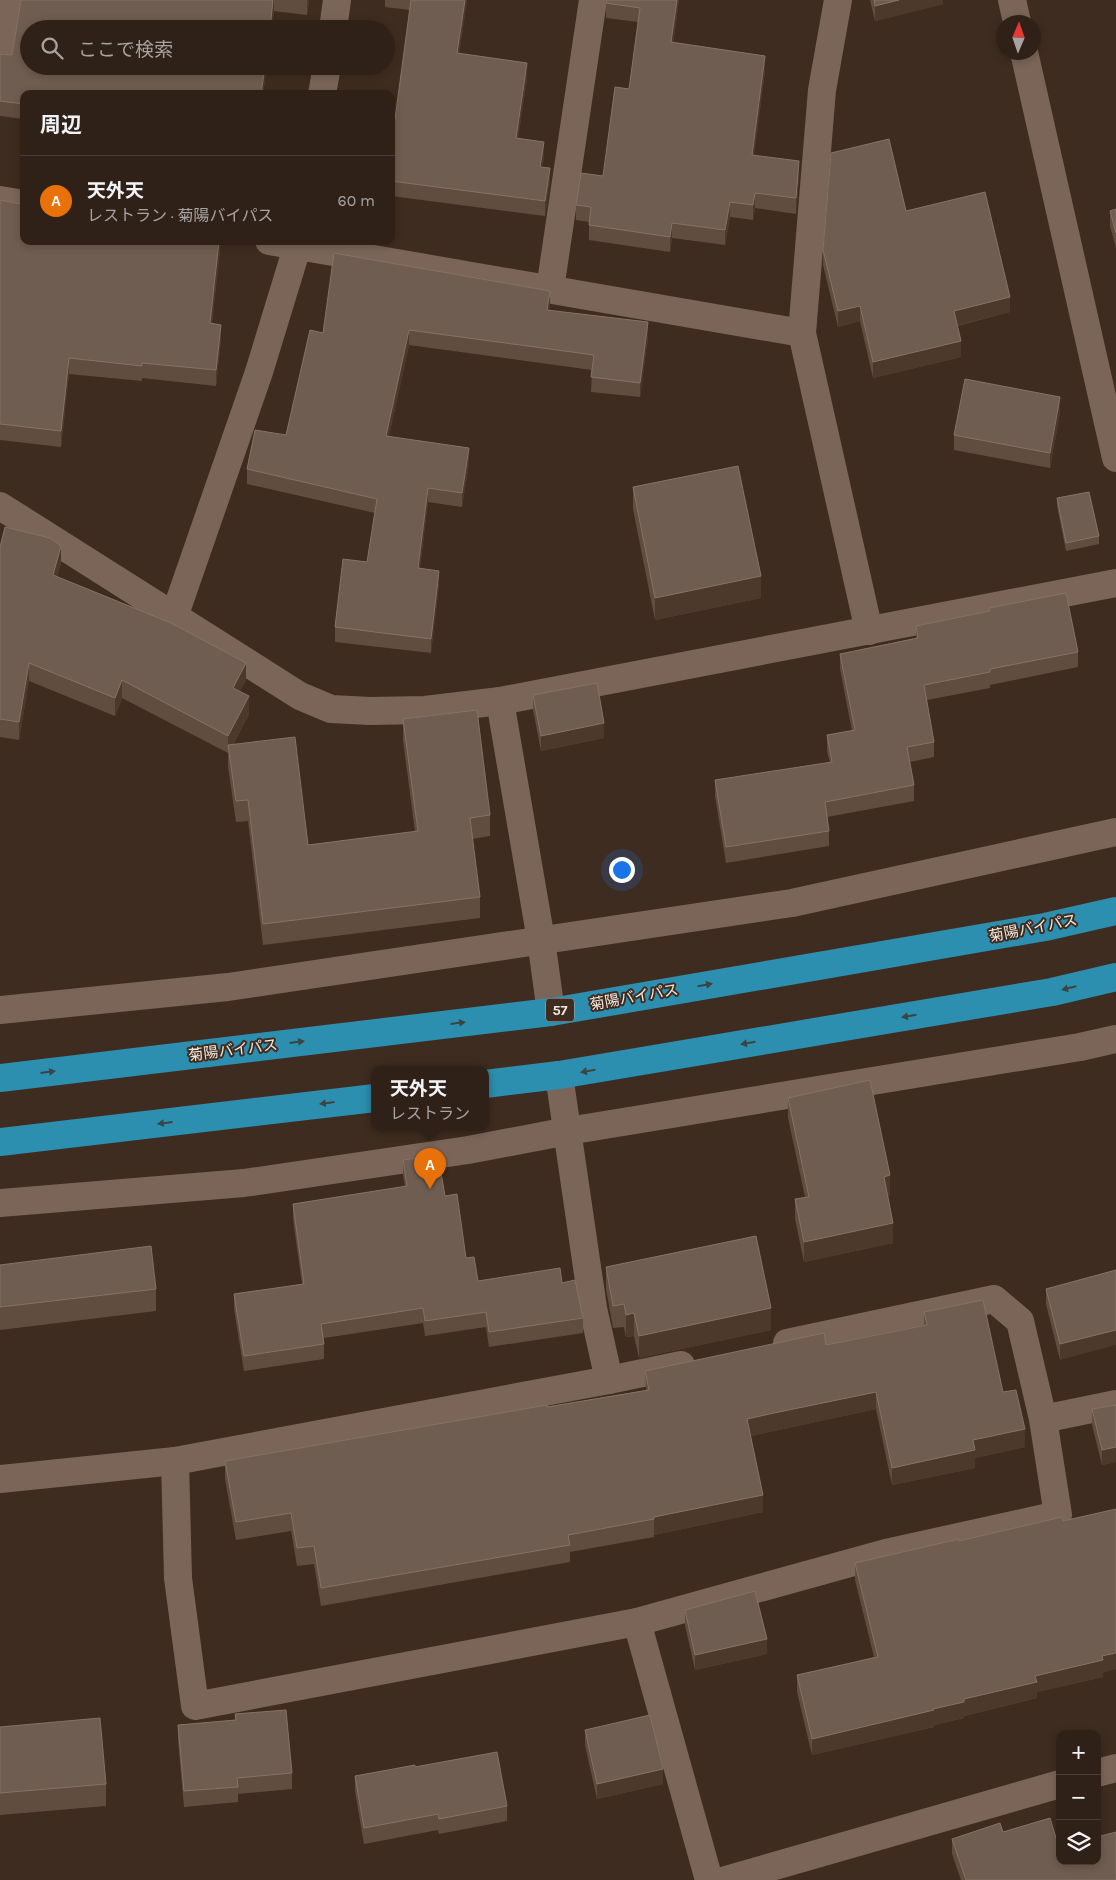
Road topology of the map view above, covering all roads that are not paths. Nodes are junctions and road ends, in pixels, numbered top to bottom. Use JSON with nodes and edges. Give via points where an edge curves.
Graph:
{"nodes":[{"id":1,"x":8,"y":0,"type":"edge"},
{"id":2,"x":337,"y":0,"type":"edge"},
{"id":3,"x":593,"y":0,"type":"edge"},
{"id":4,"x":838,"y":0,"type":"edge"},
{"id":5,"x":1012,"y":0,"type":"edge"},
{"id":6,"x":1015,"y":15,"type":"edge"},
{"id":7,"x":334,"y":20,"type":"edge"},
{"id":8,"x":0,"y":51,"type":"edge"},
{"id":9,"x":1026,"y":60,"type":"edge"},
{"id":10,"x":325,"y":75,"type":"edge"},
{"id":11,"x":323,"y":90,"type":"edge"},
{"id":12,"x":0,"y":200,"type":"edge"},
{"id":13,"x":20,"y":203,"type":"edge"},
{"id":14,"x":298,"y":245,"type":"edge"},
{"id":15,"x":304,"y":245,"type":"edge"},
{"id":16,"x":550,"y":289,"type":"junction"},
{"id":17,"x":802,"y":334,"type":"junction"},
{"id":18,"x":1116,"y":458,"type":"edge"},
{"id":19,"x":0,"y":506,"type":"edge"},
{"id":20,"x":1116,"y":583,"type":"edge"},
{"id":21,"x":174,"y":617,"type":"junction"},
{"id":22,"x":869,"y":631,"type":"junction"},
{"id":23,"x":500,"y":701,"type":"junction"},
{"id":24,"x":1116,"y":832,"type":"edge"},
{"id":25,"x":1116,"y":911,"type":"edge"},
{"id":26,"x":541,"y":940,"type":"junction"},
{"id":27,"x":1116,"y":976,"type":"edge"},
{"id":28,"x":0,"y":1010,"type":"edge"},
{"id":29,"x":551,"y":1012,"type":"junction"},
{"id":30,"x":1116,"y":1039,"type":"edge"},
{"id":31,"x":559,"y":1076,"type":"junction"},
{"id":32,"x":0,"y":1078,"type":"edge"},
{"id":33,"x":489,"y":1084,"type":"edge"},
{"id":34,"x":371,"y":1098,"type":"edge"},
{"id":35,"x":568,"y":1131,"type":"junction"},
{"id":36,"x":0,"y":1142,"type":"edge"},
{"id":37,"x":0,"y":1203,"type":"edge"},
{"id":38,"x":763,"y":1348,"type":"edge"},
{"id":39,"x":705,"y":1360,"type":"edge"},
{"id":40,"x":609,"y":1380,"type":"junction"},
{"id":41,"x":1116,"y":1404,"type":"edge"},
{"id":42,"x":1043,"y":1419,"type":"junction"},
{"id":43,"x":175,"y":1461,"type":"junction"},
{"id":44,"x":0,"y":1480,"type":"edge"},
{"id":45,"x":637,"y":1622,"type":"junction"},
{"id":46,"x":1116,"y":1768,"type":"edge"},
{"id":47,"x":1101,"y":1772,"type":"edge"},
{"id":48,"x":1056,"y":1785,"type":"edge"},
{"id":49,"x":709,"y":1880,"type":"edge"},
{"id":50,"x":726,"y":1880,"type":"edge"}],
"edges":[{"from":1,"to":8,"type":"street"},
{"from":2,"to":7,"type":"street"},
{"from":3,"to":16,"type":"street"},
{"from":4,"to":17,"type":"street","via":[[822,90]]},
{"from":5,"to":6,"type":"street"},
{"from":9,"to":18,"type":"street"},
{"from":10,"to":11,"type":"street"},
{"from":12,"to":13,"type":"street"},
{"from":14,"to":21,"type":"street","via":[[259,372]]},
{"from":15,"to":16,"type":"street"},
{"from":16,"to":17,"type":"street"},
{"from":17,"to":22,"type":"street"},
{"from":19,"to":21,"type":"street"},
{"from":20,"to":22,"type":"street"},
{"from":21,"to":23,"type":"street","via":[[300,696],[331,709],[425,710]]},
{"from":22,"to":23,"type":"street"},
{"from":23,"to":26,"type":"street"},
{"from":24,"to":26,"type":"street","via":[[792,903]]},
{"from":29,"to":25,"type":"highway","name":"菊陽バイパス","number":"57","one_way":true,"via":[[1044,927]]},
{"from":26,"to":28,"type":"street","via":[[228,987]]},
{"from":26,"to":29,"type":"street"},
{"from":27,"to":31,"type":"highway","one_way":true,"via":[[1052,992]]},
{"from":32,"to":29,"type":"highway","name":"菊陽バイパス","number":"57","one_way":true},
{"from":30,"to":35,"type":"street"},
{"from":31,"to":33,"type":"highway"},
{"from":31,"to":35,"type":"street"},
{"from":34,"to":36,"type":"highway","one_way":true},
{"from":35,"to":37,"type":"street","via":[[468,1150],[244,1183]]},
{"from":35,"to":40,"type":"street","via":[[593,1308]]},
{"from":38,"to":42,"type":"street","via":[[994,1299],[1020,1321]]},
{"from":39,"to":40,"type":"street"},
{"from":40,"to":43,"type":"street"},
{"from":41,"to":42,"type":"street"},
{"from":42,"to":45,"type":"street","via":[[1058,1515],[886,1553]]},
{"from":43,"to":44,"type":"street"},
{"from":43,"to":45,"type":"street","via":[[178,1578],[195,1706]]},
{"from":45,"to":49,"type":"street"},
{"from":46,"to":47,"type":"street"},
{"from":48,"to":50,"type":"street"}]}
